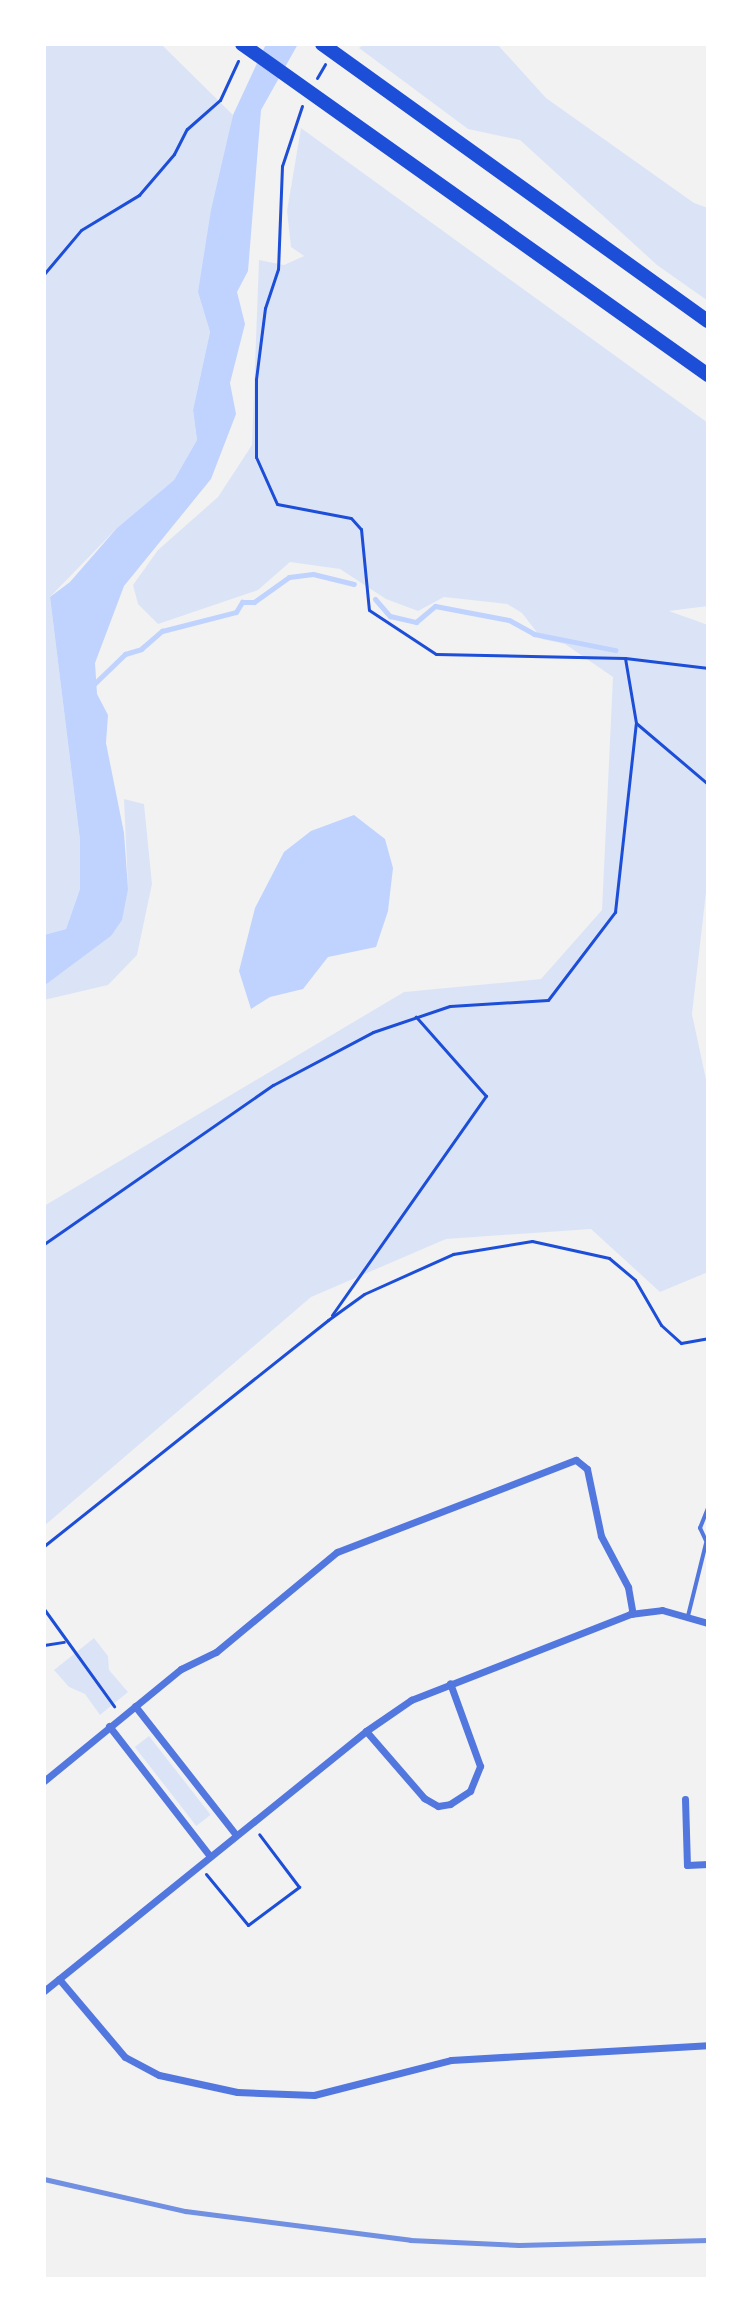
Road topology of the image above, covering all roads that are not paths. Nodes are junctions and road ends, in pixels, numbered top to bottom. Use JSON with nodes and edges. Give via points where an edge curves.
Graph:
{"nodes":[{"id":1,"x":327,"y":49,"type":"edge"},
{"id":2,"x":241,"y":50,"type":"edge"},
{"id":3,"x":708,"y":321,"type":"edge"},
{"id":4,"x":708,"y":375,"type":"edge"},
{"id":5,"x":708,"y":1508,"type":"edge"},
{"id":6,"x":707,"y":1544,"type":"edge"},
{"id":7,"x":633,"y":1614,"type":"junction"},
{"id":8,"x":688,"y":1616,"type":"junction"},
{"id":9,"x":708,"y":1623,"type":"edge"},
{"id":10,"x":450,"y":1683,"type":"junction"},
{"id":11,"x":135,"y":1706,"type":"junction"},
{"id":12,"x":109,"y":1726,"type":"junction"},
{"id":13,"x":366,"y":1731,"type":"junction"},
{"id":14,"x":44,"y":1781,"type":"edge"},
{"id":15,"x":685,"y":1799,"type":"dead end"},
{"id":16,"x":236,"y":1835,"type":"junction"},
{"id":17,"x":210,"y":1856,"type":"junction"},
{"id":18,"x":708,"y":1864,"type":"edge"},
{"id":19,"x":59,"y":1979,"type":"junction"},
{"id":20,"x":44,"y":1991,"type":"edge"},
{"id":21,"x":708,"y":2045,"type":"edge"}],
"edges":[{"from":1,"to":3,"type":"highway"},
{"from":2,"to":4,"type":"highway"},
{"from":5,"to":6,"type":"lane","via":[[700,1528]]},
{"from":6,"to":8,"type":"lane"},
{"from":7,"to":8,"type":"street","via":[[662,1610]]},
{"from":7,"to":10,"type":"street"},
{"from":7,"to":11,"type":"street","via":[[628,1587],[601,1536],[587,1469],[576,1460],[337,1552],[216,1652],[181,1669]]},
{"from":8,"to":9,"type":"street"},
{"from":10,"to":13,"type":"street","via":[[411,1700]]},
{"from":10,"to":13,"type":"street","via":[[480,1766],[470,1791],[450,1804],[438,1806],[424,1798]]},
{"from":11,"to":12,"type":"street"},
{"from":11,"to":16,"type":"street"},
{"from":12,"to":14,"type":"street"},
{"from":12,"to":17,"type":"street"},
{"from":13,"to":16,"type":"street"},
{"from":15,"to":18,"type":"street","via":[[687,1865]]},
{"from":16,"to":17,"type":"street"},
{"from":17,"to":19,"type":"street"},
{"from":19,"to":20,"type":"street"},
{"from":19,"to":21,"type":"street","via":[[125,2057],[159,2075],[237,2092],[314,2095],[451,2060]]}]}
